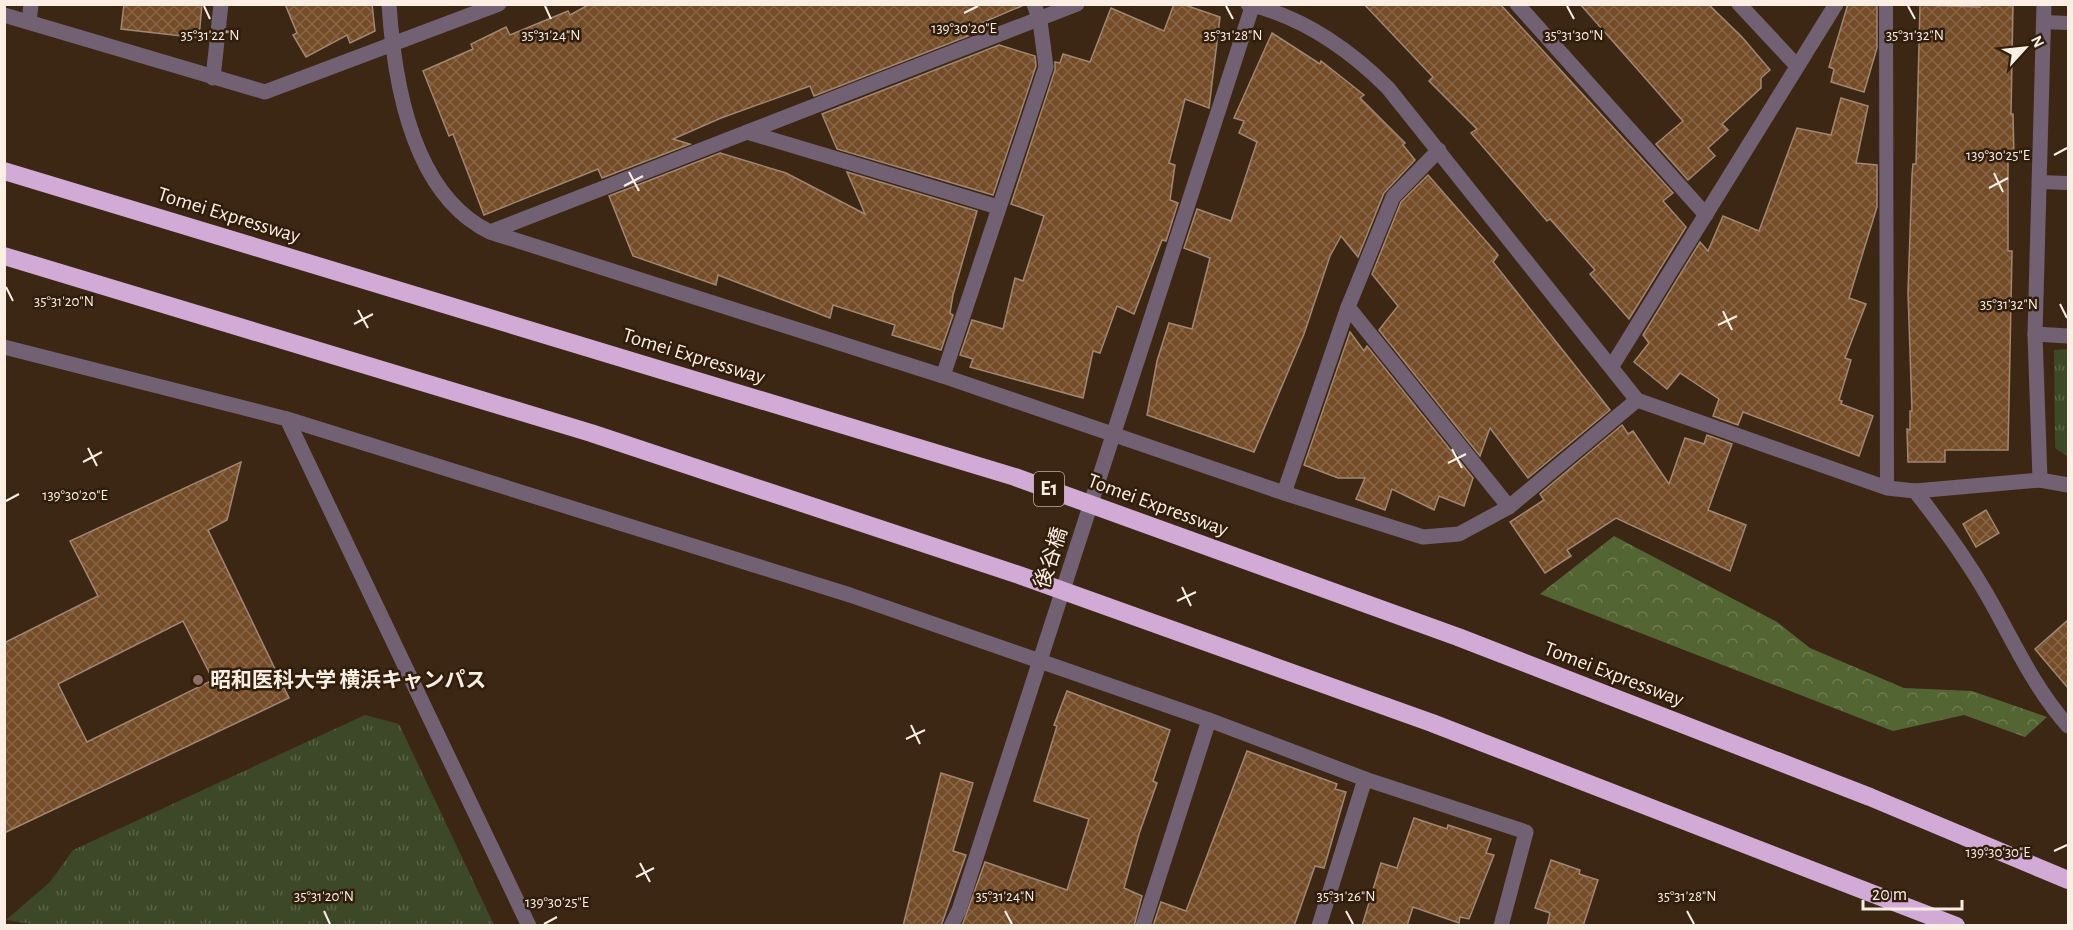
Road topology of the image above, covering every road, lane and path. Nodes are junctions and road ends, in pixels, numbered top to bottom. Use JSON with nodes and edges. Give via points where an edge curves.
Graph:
{"nodes":[{"id":1,"x":31,"y":4,"type":"edge"},
{"id":2,"x":221,"y":4,"type":"edge"},
{"id":3,"x":389,"y":4,"type":"edge"},
{"id":4,"x":500,"y":4,"type":"edge"},
{"id":5,"x":1034,"y":4,"type":"edge"},
{"id":6,"x":1077,"y":4,"type":"edge"},
{"id":7,"x":1517,"y":4,"type":"edge"},
{"id":8,"x":1739,"y":4,"type":"edge"},
{"id":9,"x":1836,"y":4,"type":"edge"},
{"id":10,"x":1886,"y":4,"type":"edge"},
{"id":11,"x":2044,"y":4,"type":"edge"},
{"id":12,"x":1252,"y":5,"type":"edge"},
{"id":13,"x":4,"y":15,"type":"edge"},
{"id":14,"x":1040,"y":21,"type":"junction"},
{"id":15,"x":29,"y":22,"type":"junction"},
{"id":16,"x":2044,"y":22,"type":"junction"},
{"id":17,"x":2068,"y":23,"type":"edge"},
{"id":18,"x":392,"y":46,"type":"junction"},
{"id":19,"x":1797,"y":66,"type":"junction"},
{"id":20,"x":213,"y":78,"type":"junction"},
{"id":21,"x":747,"y":132,"type":"junction"},
{"id":22,"x":1439,"y":150,"type":"junction"},
{"id":23,"x":4,"y":171,"type":"edge"},
{"id":24,"x":2039,"y":182,"type":"junction"},
{"id":25,"x":2068,"y":183,"type":"edge"},
{"id":26,"x":998,"y":207,"type":"junction"},
{"id":27,"x":1706,"y":214,"type":"junction"},
{"id":28,"x":490,"y":232,"type":"junction"},
{"id":29,"x":4,"y":256,"type":"edge"},
{"id":30,"x":1348,"y":308,"type":"junction"},
{"id":31,"x":2035,"y":334,"type":"junction"},
{"id":32,"x":2068,"y":336,"type":"edge"},
{"id":33,"x":4,"y":347,"type":"edge"},
{"id":34,"x":1612,"y":366,"type":"junction"},
{"id":35,"x":943,"y":376,"type":"junction"},
{"id":36,"x":1637,"y":400,"type":"junction"},
{"id":37,"x":287,"y":420,"type":"junction"},
{"id":38,"x":2040,"y":480,"type":"junction"},
{"id":39,"x":2068,"y":485,"type":"edge"},
{"id":40,"x":1887,"y":488,"type":"junction"},
{"id":41,"x":1914,"y":491,"type":"junction"},
{"id":42,"x":1284,"y":494,"type":"junction"},
{"id":43,"x":1509,"y":507,"type":"junction"},
{"id":44,"x":1209,"y":720,"type":"junction"},
{"id":45,"x":2067,"y":720,"type":"edge"},
{"id":46,"x":1365,"y":779,"type":"junction"},
{"id":47,"x":2068,"y":880,"type":"edge"},
{"id":48,"x":529,"y":926,"type":"edge"},
{"id":49,"x":951,"y":926,"type":"edge"},
{"id":50,"x":1143,"y":926,"type":"edge"},
{"id":51,"x":1319,"y":926,"type":"edge"},
{"id":52,"x":1501,"y":926,"type":"edge"},
{"id":53,"x":1956,"y":926,"type":"edge"}],
"edges":[{"from":1,"to":15,"type":"street"},
{"from":2,"to":20,"type":"street"},
{"from":3,"to":18,"type":"street"},
{"from":4,"to":18,"type":"street"},
{"from":5,"to":14,"type":"street"},
{"from":6,"to":14,"type":"street"},
{"from":7,"to":27,"type":"street"},
{"from":8,"to":19,"type":"street"},
{"from":9,"to":19,"type":"street"},
{"from":10,"to":40,"type":"lane"},
{"from":11,"to":16,"type":"street"},
{"from":12,"to":22,"type":"street","via":[[1299,22],[1358,58]]},
{"from":12,"to":49,"type":"street","name":"後谷橋"},
{"from":13,"to":15,"type":"street"},
{"from":14,"to":21,"type":"street"},
{"from":14,"to":26,"type":"street","via":[[1046,67]]},
{"from":15,"to":20,"type":"street"},
{"from":16,"to":17,"type":"lane"},
{"from":16,"to":24,"type":"street"},
{"from":18,"to":20,"type":"street","via":[[265,92]]},
{"from":18,"to":28,"type":"street","via":[[414,144],[449,202],[470,222]]},
{"from":19,"to":27,"type":"street"},
{"from":21,"to":26,"type":"street"},
{"from":21,"to":28,"type":"street"},
{"from":22,"to":30,"type":"street","via":[[1393,197]]},
{"from":22,"to":34,"type":"street"},
{"from":23,"to":47,"type":"highway","name":"Tomei Expressway","number":"E1","via":[[1015,477],[1458,637],[1870,797]]},
{"from":24,"to":25,"type":"lane"},
{"from":24,"to":31,"type":"street"},
{"from":26,"to":35,"type":"street"},
{"from":27,"to":34,"type":"street"},
{"from":28,"to":35,"type":"street"},
{"from":29,"to":53,"type":"highway","via":[[591,433],[1019,575],[1432,723]]},
{"from":30,"to":42,"type":"street"},
{"from":30,"to":43,"type":"street"},
{"from":31,"to":32,"type":"street"},
{"from":31,"to":38,"type":"street"},
{"from":33,"to":37,"type":"street"},
{"from":34,"to":36,"type":"street"},
{"from":35,"to":42,"type":"street"},
{"from":36,"to":40,"type":"street"},
{"from":36,"to":43,"type":"street"},
{"from":37,"to":44,"type":"street","via":[[850,595]]},
{"from":37,"to":48,"type":"street"},
{"from":38,"to":39,"type":"street"},
{"from":38,"to":41,"type":"street"},
{"from":40,"to":41,"type":"street"},
{"from":41,"to":45,"type":"street","via":[[1954,541],[2020,659]]},
{"from":42,"to":43,"type":"street","via":[[1423,537],[1459,534]]},
{"from":44,"to":46,"type":"street"},
{"from":44,"to":50,"type":"street"},
{"from":46,"to":51,"type":"street"},
{"from":46,"to":52,"type":"street","via":[[1526,832]]}]}
